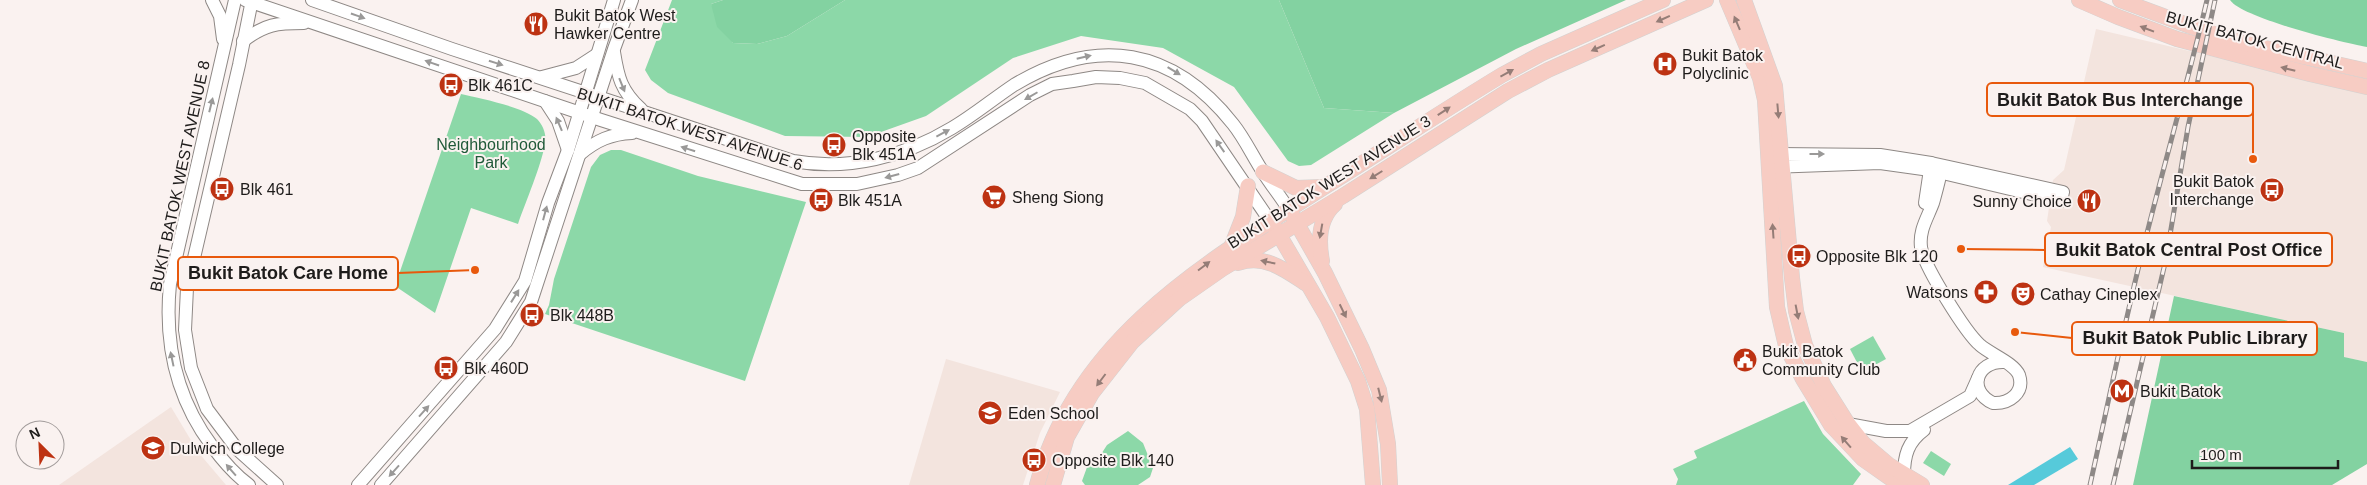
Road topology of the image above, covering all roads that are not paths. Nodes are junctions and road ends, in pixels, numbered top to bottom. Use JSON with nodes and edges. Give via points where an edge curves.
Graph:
{"nodes":[{"id":1,"x":212,"y":0,"type":"edge"},
{"id":2,"x":235,"y":0,"type":"edge"},
{"id":3,"x":312,"y":0,"type":"edge"},
{"id":4,"x":614,"y":0,"type":"edge"},
{"id":5,"x":632,"y":0,"type":"edge"},
{"id":6,"x":1663,"y":0,"type":"edge"},
{"id":7,"x":1706,"y":0,"type":"edge"},
{"id":8,"x":1727,"y":0,"type":"edge"},
{"id":9,"x":1744,"y":0,"type":"edge"},
{"id":10,"x":2079,"y":0,"type":"edge"},
{"id":11,"x":2120,"y":0,"type":"edge"},
{"id":12,"x":250,"y":1,"type":"edge"},
{"id":13,"x":316,"y":23,"type":"junction"},
{"id":14,"x":243,"y":41,"type":"junction"},
{"id":15,"x":614,"y":49,"type":"junction"},
{"id":16,"x":224,"y":51,"type":"junction"},
{"id":17,"x":596,"y":56,"type":"junction"},
{"id":18,"x":2367,"y":70,"type":"edge"},
{"id":19,"x":540,"y":78,"type":"junction"},
{"id":20,"x":2367,"y":87,"type":"edge"},
{"id":21,"x":585,"y":92,"type":"junction"},
{"id":22,"x":599,"y":96,"type":"junction"},
{"id":23,"x":545,"y":101,"type":"junction"},
{"id":24,"x":580,"y":112,"type":"junction"},
{"id":25,"x":645,"y":112,"type":"junction"},
{"id":26,"x":592,"y":117,"type":"junction"},
{"id":27,"x":641,"y":133,"type":"junction"},
{"id":28,"x":574,"y":152,"type":"junction"},
{"id":29,"x":1775,"y":160,"type":"junction"},
{"id":30,"x":1936,"y":168,"type":"junction"},
{"id":31,"x":1263,"y":172,"type":"junction"},
{"id":32,"x":1248,"y":186,"type":"junction"},
{"id":33,"x":1324,"y":187,"type":"junction"},
{"id":34,"x":1343,"y":196,"type":"junction"},
{"id":35,"x":2062,"y":196,"type":"dead end"},
{"id":36,"x":1289,"y":210,"type":"junction"},
{"id":37,"x":1270,"y":221,"type":"junction"},
{"id":38,"x":1297,"y":224,"type":"junction"},
{"id":39,"x":1279,"y":235,"type":"junction"},
{"id":40,"x":1232,"y":245,"type":"junction"},
{"id":41,"x":1222,"y":269,"type":"junction"},
{"id":42,"x":1325,"y":273,"type":"junction"},
{"id":43,"x":1308,"y":285,"type":"junction"},
{"id":44,"x":1973,"y":338,"type":"junction"},
{"id":45,"x":2004,"y":362,"type":"junction"},
{"id":46,"x":1980,"y":373,"type":"junction"},
{"id":47,"x":1993,"y":403,"type":"junction"},
{"id":48,"x":1848,"y":424,"type":"junction"},
{"id":49,"x":1902,"y":480,"type":"edge"},
{"id":50,"x":248,"y":485,"type":"edge"},
{"id":51,"x":278,"y":485,"type":"edge"},
{"id":52,"x":358,"y":485,"type":"edge"},
{"id":53,"x":382,"y":485,"type":"edge"},
{"id":54,"x":1037,"y":485,"type":"edge"},
{"id":55,"x":1053,"y":485,"type":"edge"},
{"id":56,"x":1372,"y":485,"type":"edge"},
{"id":57,"x":1390,"y":485,"type":"edge"},
{"id":58,"x":1922,"y":485,"type":"edge"}],
"edges":[{"from":1,"to":16,"type":"street","via":[[220,16]]},
{"from":2,"to":16,"type":"street","name":"BUKIT BATOK WEST AVENUE 8"},
{"from":3,"to":19,"type":"street","name":"BUKIT BATOK WEST AVENUE 6","one_way":true},
{"from":4,"to":17,"type":"street"},
{"from":5,"to":15,"type":"street"},
{"from":33,"to":6,"type":"main road","name":"BUKIT BATOK WEST AVENUE 3","one_way":true,"via":[[1502,75]]},
{"from":7,"to":34,"type":"main road","name":"BUKIT BATOK WEST AVENUE 3","one_way":true,"via":[[1548,70]]},
{"from":29,"to":8,"type":"main road","one_way":true,"via":[[1760,78]]},
{"from":9,"to":29,"type":"main road","one_way":true,"via":[[1775,86]]},
{"from":20,"to":10,"type":"main road","name":"BUKIT BATOK CENTRAL","one_way":true,"via":[[2177,39]]},
{"from":11,"to":18,"type":"main road","name":"BUKIT BATOK CENTRAL","via":[[2239,42]]},
{"from":12,"to":13,"type":"street","name":"BUKIT BATOK WEST AVENUE 6"},
{"from":12,"to":14,"type":"street","name":"BUKIT BATOK WEST AVENUE 8"},
{"from":13,"to":14,"type":"street","via":[[272,24]]},
{"from":23,"to":13,"type":"street","name":"BUKIT BATOK WEST AVENUE 6","one_way":true},
{"from":14,"to":51,"type":"street","name":"BUKIT BATOK WEST AVENUE 8","via":[[187,288],[185,330],[191,368],[207,409],[236,449]]},
{"from":15,"to":22,"type":"street"},
{"from":15,"to":25,"type":"street","one_way":true,"via":[[626,94]]},
{"from":50,"to":16,"type":"street","name":"BUKIT BATOK WEST AVENUE 8","one_way":true,"via":[[234,475],[196,424],[180,387],[169,340],[170,284]]},
{"from":17,"to":19,"type":"street","via":[[576,68]]},
{"from":17,"to":21,"type":"street"},
{"from":19,"to":21,"type":"street","name":"BUKIT BATOK WEST AVENUE 6"},
{"from":21,"to":22,"type":"street","name":"BUKIT BATOK WEST AVENUE 6"},
{"from":21,"to":24,"type":"street"},
{"from":22,"to":25,"type":"street","name":"BUKIT BATOK WEST AVENUE 6"},
{"from":22,"to":26,"type":"street"},
{"from":23,"to":24,"type":"street","name":"BUKIT BATOK WEST AVENUE 6"},
{"from":28,"to":23,"type":"street","one_way":true},
{"from":24,"to":26,"type":"street","name":"BUKIT BATOK WEST AVENUE 6"},
{"from":24,"to":28,"type":"street"},
{"from":25,"to":31,"type":"street","name":"BUKIT BATOK WEST AVENUE 6","one_way":true,"via":[[793,161],[853,162],[911,149],[952,128],[1013,86],[1058,64],[1096,54],[1125,55],[1156,62],[1202,90],[1234,125]]},
{"from":26,"to":27,"type":"street","name":"BUKIT BATOK WEST AVENUE 6"},
{"from":26,"to":28,"type":"street"},
{"from":27,"to":28,"type":"street","via":[[610,136]]},
{"from":32,"to":27,"type":"street","name":"BUKIT BATOK WEST AVENUE 6","one_way":true,"via":[[1215,138],[1190,109],[1145,83],[1120,78],[1096,77],[1052,84],[918,168],[898,176],[857,184],[802,184]]},
{"from":52,"to":28,"type":"street","one_way":true,"via":[[495,329],[525,281],[548,203]]},
{"from":28,"to":53,"type":"street","one_way":true,"via":[[530,302],[506,342]]},
{"from":29,"to":30,"type":"street","via":[[1871,154]]},
{"from":29,"to":48,"type":"main road","one_way":true,"via":[[1796,311],[1805,345],[1824,386]]},
{"from":49,"to":29,"type":"main road","one_way":true,"via":[[1863,459],[1831,425],[1786,346],[1777,307]]},
{"from":30,"to":35,"type":"street"},
{"from":30,"to":44,"type":"street","via":[[1921,246],[1925,262]]},
{"from":31,"to":33,"type":"main road","via":[[1296,188]]},
{"from":31,"to":36,"type":"street","name":"BUKIT BATOK WEST AVENUE 6"},
{"from":32,"to":37,"type":"street","name":"BUKIT BATOK WEST AVENUE 6"},
{"from":32,"to":40,"type":"main road","via":[[1243,217]]},
{"from":33,"to":36,"type":"main road","name":"BUKIT BATOK WEST AVENUE 3"},
{"from":34,"to":38,"type":"main road","name":"BUKIT BATOK WEST AVENUE 3"},
{"from":34,"to":42,"type":"main road","one_way":true,"via":[[1326,211],[1320,233]]},
{"from":36,"to":37,"type":"main road","name":"BUKIT BATOK WEST AVENUE 3"},
{"from":36,"to":38,"type":"main road","name":"BUKIT BATOK WEST AVENUE 6"},
{"from":37,"to":39,"type":"main road","name":"BUKIT BATOK WEST AVENUE 6"},
{"from":37,"to":40,"type":"main road","name":"BUKIT BATOK WEST AVENUE 3"},
{"from":38,"to":39,"type":"main road","name":"BUKIT BATOK WEST AVENUE 3"},
{"from":38,"to":42,"type":"main road","name":"BUKIT BATOK WEST AVENUE 6"},
{"from":39,"to":41,"type":"main road","name":"BUKIT BATOK WEST AVENUE 3"},
{"from":39,"to":43,"type":"main road","name":"BUKIT BATOK WEST AVENUE 6"},
{"from":54,"to":40,"type":"main road","name":"BUKIT BATOK WEST AVENUE 3","one_way":true,"via":[[1056,434],[1093,368],[1146,313]]},
{"from":43,"to":41,"type":"main road","one_way":true,"via":[[1267,261],[1247,260]]},
{"from":41,"to":55,"type":"main road","name":"BUKIT BATOK WEST AVENUE 3","one_way":true,"via":[[1174,303],[1132,342],[1110,368],[1067,437]]},
{"from":42,"to":57,"type":"main road","name":"BUKIT BATOK WEST AVENUE 6","one_way":true,"via":[[1379,390],[1387,435]]},
{"from":43,"to":56,"type":"main road","name":"BUKIT BATOK WEST AVENUE 6","via":[[1342,345],[1368,409]]},
{"from":44,"to":45,"type":"street"},
{"from":44,"to":46,"type":"street"},
{"from":45,"to":46,"type":"street","via":[[1988,365]]},
{"from":45,"to":47,"type":"street","via":[[2015,369],[2019,389],[2009,401]]},
{"from":46,"to":47,"type":"street","via":[[1978,382],[1982,395]]},
{"from":46,"to":48,"type":"street","via":[[1970,396],[1910,431],[1886,432]]},
{"from":47,"to":49,"type":"street","via":[[1971,403],[1913,438],[1904,458]]},
{"from":48,"to":49,"type":"main road"},
{"from":49,"to":58,"type":"main road"}]}
